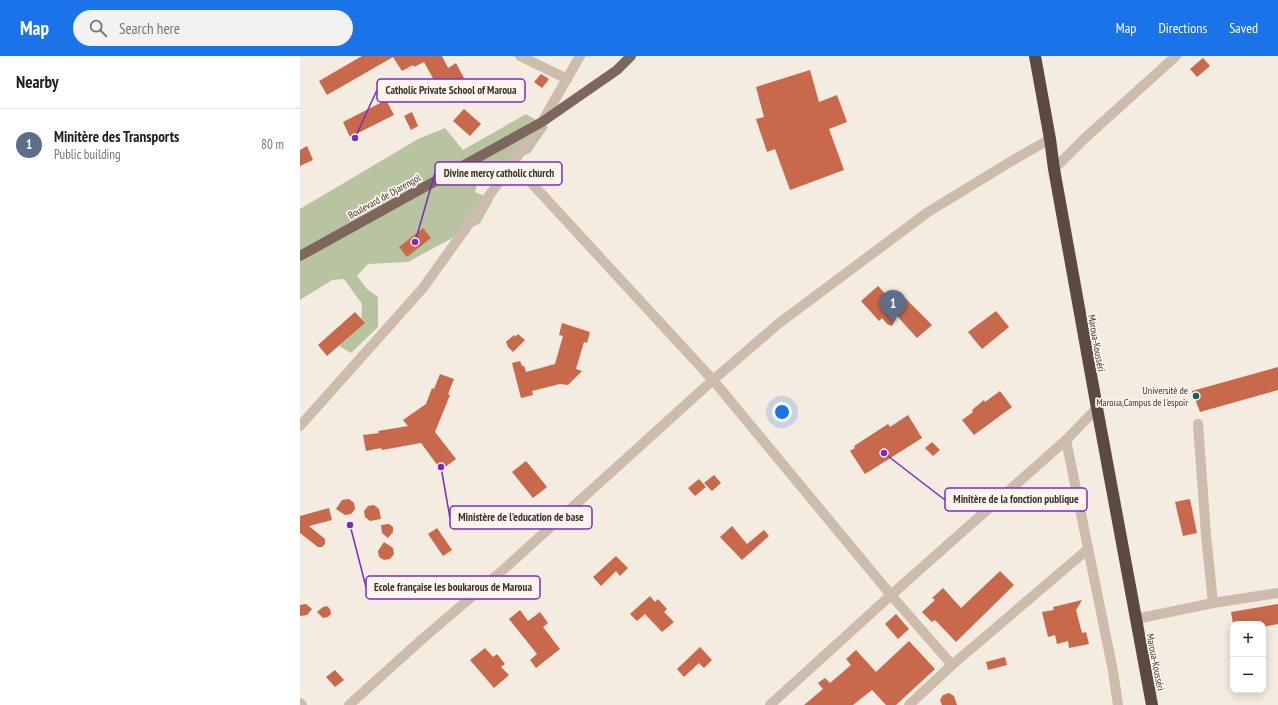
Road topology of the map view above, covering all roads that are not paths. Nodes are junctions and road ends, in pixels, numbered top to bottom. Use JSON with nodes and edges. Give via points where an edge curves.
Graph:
{"nodes":[{"id":1,"x":520,"y":56,"type":"edge"},
{"id":2,"x":580,"y":56,"type":"edge"},
{"id":3,"x":631,"y":56,"type":"edge"},
{"id":4,"x":1035,"y":56,"type":"edge"},
{"id":5,"x":1176,"y":56,"type":"edge"},
{"id":6,"x":567,"y":79,"type":"junction"},
{"id":7,"x":542,"y":122,"type":"junction"},
{"id":8,"x":1050,"y":138,"type":"junction"},
{"id":9,"x":513,"y":163,"type":"junction"},
{"id":10,"x":1054,"y":169,"type":"junction"},
{"id":11,"x":300,"y":256,"type":"edge"},
{"id":12,"x":713,"y":380,"type":"junction"},
{"id":13,"x":1097,"y":408,"type":"junction"},
{"id":14,"x":1198,"y":424,"type":"dead end"},
{"id":15,"x":300,"y":426,"type":"edge"},
{"id":16,"x":1066,"y":440,"type":"junction"},
{"id":17,"x":1088,"y":549,"type":"junction"},
{"id":18,"x":1278,"y":593,"type":"edge"},
{"id":19,"x":891,"y":595,"type":"junction"},
{"id":20,"x":1213,"y":603,"type":"junction"},
{"id":21,"x":1136,"y":619,"type":"junction"},
{"id":22,"x":952,"y":665,"type":"junction"},
{"id":23,"x":300,"y":702,"type":"edge"},
{"id":24,"x":302,"y":705,"type":"edge"},
{"id":25,"x":349,"y":705,"type":"edge"},
{"id":26,"x":770,"y":705,"type":"edge"},
{"id":27,"x":909,"y":705,"type":"edge"},
{"id":28,"x":1118,"y":705,"type":"edge"},
{"id":29,"x":1152,"y":705,"type":"edge"}],
"edges":[{"from":1,"to":6,"type":"street"},
{"from":2,"to":6,"type":"street"},
{"from":3,"to":7,"type":"main road","name":"Boulevard de Djarengol","via":[[617,70]]},
{"from":4,"to":8,"type":"highway","name":"Maroua-Kousséri"},
{"from":5,"to":10,"type":"street"},
{"from":6,"to":7,"type":"street"},
{"from":7,"to":9,"type":"street"},
{"from":7,"to":11,"type":"main road","name":"Boulevard de Djarengol"},
{"from":8,"to":10,"type":"highway","name":"Maroua-Kousséri"},
{"from":8,"to":12,"type":"street","via":[[928,212],[778,324]]},
{"from":9,"to":12,"type":"street"},
{"from":9,"to":15,"type":"street","via":[[423,288]]},
{"from":10,"to":13,"type":"highway","name":"Maroua-Kousséri"},
{"from":12,"to":19,"type":"street"},
{"from":12,"to":25,"type":"street"},
{"from":13,"to":16,"type":"street"},
{"from":13,"to":21,"type":"highway","name":"Maroua-Kousséri"},
{"from":14,"to":20,"type":"street"},
{"from":16,"to":17,"type":"street"},
{"from":16,"to":19,"type":"street"},
{"from":17,"to":22,"type":"street"},
{"from":17,"to":28,"type":"street"},
{"from":18,"to":20,"type":"street"},
{"from":19,"to":22,"type":"street"},
{"from":19,"to":26,"type":"street"},
{"from":20,"to":21,"type":"street"},
{"from":21,"to":29,"type":"highway","name":"Maroua-Kousséri"},
{"from":22,"to":27,"type":"street"},
{"from":23,"to":24,"type":"street"}]}
